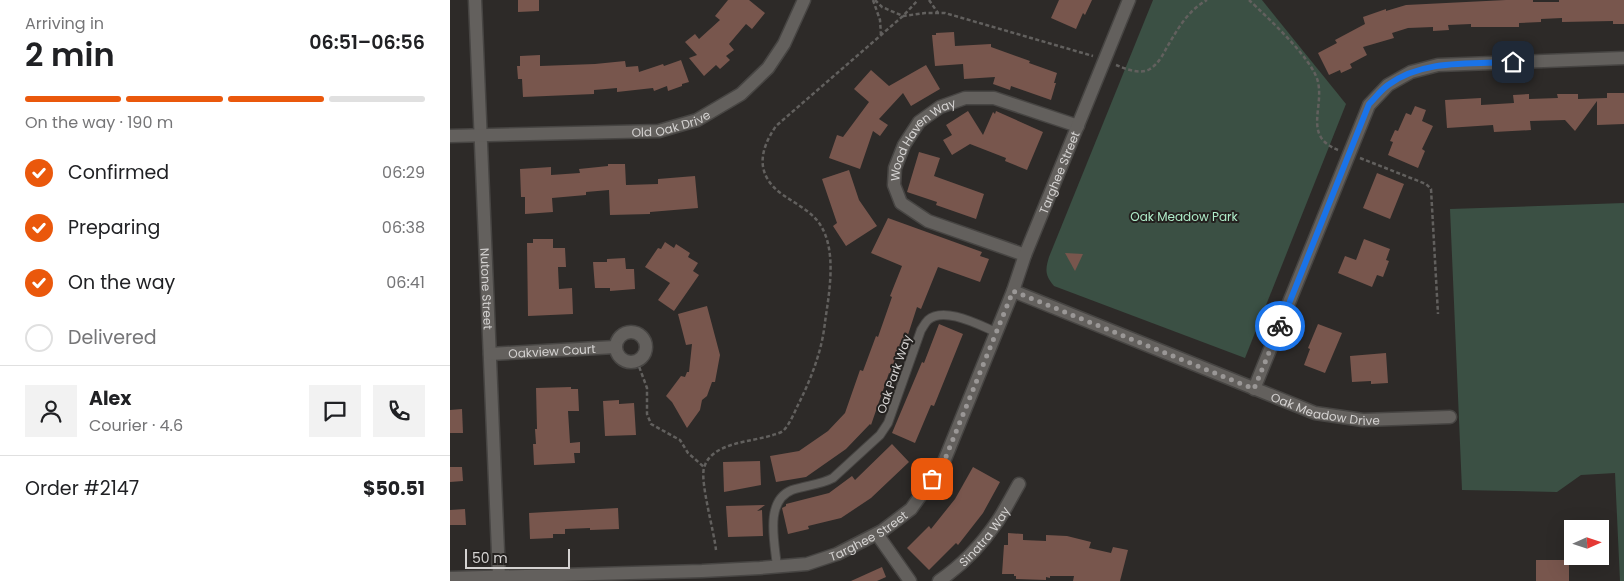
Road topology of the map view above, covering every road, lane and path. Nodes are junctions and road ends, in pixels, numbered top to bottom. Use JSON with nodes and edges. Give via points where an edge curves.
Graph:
{"nodes":[{"id":1,"x":475,"y":0,"type":"edge"},
{"id":2,"x":804,"y":0,"type":"edge"},
{"id":3,"x":874,"y":0,"type":"edge"},
{"id":4,"x":918,"y":0,"type":"edge"},
{"id":5,"x":929,"y":0,"type":"edge"},
{"id":6,"x":1129,"y":0,"type":"edge"},
{"id":7,"x":1207,"y":0,"type":"edge"},
{"id":8,"x":938,"y":13,"type":"junction"},
{"id":9,"x":903,"y":16,"type":"junction"},
{"id":10,"x":882,"y":35,"type":"junction"},
{"id":11,"x":1624,"y":58,"type":"edge"},
{"id":12,"x":1104,"y":59,"type":"junction"},
{"id":13,"x":1078,"y":126,"type":"junction"},
{"id":14,"x":480,"y":135,"type":"junction"},
{"id":15,"x":450,"y":136,"type":"edge"},
{"id":16,"x":1025,"y":255,"type":"junction"},
{"id":17,"x":1013,"y":291,"type":"junction"},
{"id":18,"x":996,"y":332,"type":"junction"},
{"id":19,"x":615,"y":347,"type":"junction"},
{"id":20,"x":490,"y":354,"type":"junction"},
{"id":21,"x":637,"y":361,"type":"junction"},
{"id":22,"x":1254,"y":389,"type":"junction"},
{"id":23,"x":1450,"y":417,"type":"dead end"},
{"id":24,"x":704,"y":467,"type":"junction"},
{"id":25,"x":1019,"y":484,"type":"dead end"},
{"id":26,"x":877,"y":534,"type":"junction"},
{"id":27,"x":716,"y":550,"type":"dead end"},
{"id":28,"x":777,"y":567,"type":"junction"},
{"id":29,"x":499,"y":576,"type":"junction"},
{"id":30,"x":671,"y":576,"type":"edge"},
{"id":31,"x":702,"y":576,"type":"edge"},
{"id":32,"x":450,"y":578,"type":"edge"},
{"id":33,"x":910,"y":581,"type":"edge"},
{"id":34,"x":939,"y":581,"type":"edge"}],
"edges":[{"from":1,"to":14,"type":"street","name":"Nutone Street"},
{"from":2,"to":14,"type":"street","name":"Old Oak Drive","via":[[784,44],[768,68],[741,94],[697,120],[659,131]]},
{"from":3,"to":9,"type":"path"},
{"from":3,"to":10,"type":"path"},
{"from":4,"to":9,"type":"path"},
{"from":5,"to":8,"type":"path"},
{"from":6,"to":12,"type":"street","name":"Targhee Street"},
{"from":7,"to":12,"type":"path","via":[[1185,18],[1160,60],[1150,70],[1122,68]]},
{"from":8,"to":9,"type":"path"},
{"from":8,"to":12,"type":"path"},
{"from":9,"to":10,"type":"path"},
{"from":10,"to":24,"type":"path","via":[[776,126],[768,139],[761,159],[771,183],[812,214],[822,226],[826,239],[830,255],[830,284],[824,330],[812,377],[782,432],[724,446]]},
{"from":11,"to":22,"type":"street","via":[[1438,65],[1411,72],[1388,85],[1369,104]]},
{"from":12,"to":13,"type":"street","name":"Targhee Street"},
{"from":13,"to":16,"type":"street","name":"Targhee Street"},
{"from":13,"to":16,"type":"street","name":"Wood Haven Way","via":[[994,98],[965,98],[940,107],[919,122],[904,145],[895,168],[894,185],[901,203],[928,221]]},
{"from":14,"to":15,"type":"street","name":"Old Oak Drive"},
{"from":14,"to":20,"type":"street","name":"Nutone Street"},
{"from":16,"to":17,"type":"street","name":"Targhee Street"},
{"from":17,"to":18,"type":"street","name":"Targhee Street"},
{"from":17,"to":22,"type":"street","name":"Oak Meadow Drive"},
{"from":18,"to":26,"type":"street","name":"Targhee Street","via":[[943,464],[911,508]]},
{"from":18,"to":28,"type":"lane","name":"Oak Park Way","via":[[951,315],[938,315],[928,320],[921,330],[888,423],[880,435],[833,478],[782,495],[773,516]]},
{"from":19,"to":20,"type":"street","name":"Oakview Court"},
{"from":19,"to":21,"type":"street","name":"Oakview Court","via":[[623,360]]},
{"from":19,"to":21,"type":"street","name":"Oakview Court","via":[[622,334],[631,331],[640,334],[646,347]]},
{"from":20,"to":29,"type":"street","name":"Nutone Street"},
{"from":21,"to":24,"type":"path","via":[[647,388],[647,414],[651,424],[680,440],[688,453]]},
{"from":22,"to":23,"type":"street","name":"Oak Meadow Drive","via":[[1315,413],[1363,420]]},
{"from":24,"to":27,"type":"path","via":[[704,488]]},
{"from":25,"to":34,"type":"street","name":"Sinatra Way","via":[[979,545]]},
{"from":26,"to":28,"type":"street","name":"Targhee Street","via":[[837,554],[807,564]]},
{"from":26,"to":33,"type":"street"},
{"from":28,"to":31,"type":"street","name":"Targhee Street"},
{"from":29,"to":30,"type":"street","name":"Targhee Street"},
{"from":29,"to":32,"type":"street","name":"Targhee Street"},
{"from":30,"to":31,"type":"street","name":"Targhee Street"}]}
